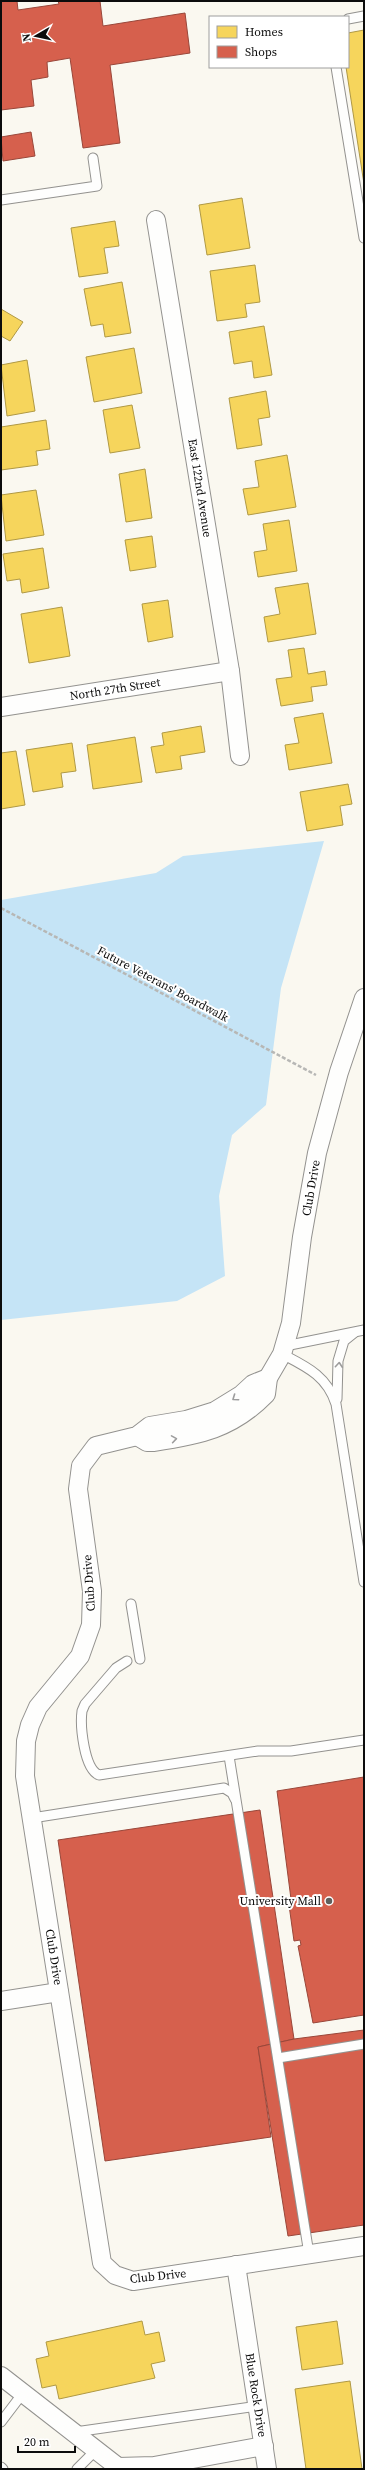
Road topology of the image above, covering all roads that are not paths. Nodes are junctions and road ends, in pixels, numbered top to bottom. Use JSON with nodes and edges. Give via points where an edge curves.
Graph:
{"nodes":[{"id":1,"x":364,"y":16,"type":"edge"},
{"id":2,"x":349,"y":19,"type":"edge"},
{"id":3,"x":336,"y":68,"type":"edge"},
{"id":4,"x":93,"y":158,"type":"dead end"},
{"id":5,"x":1,"y":200,"type":"edge"},
{"id":6,"x":156,"y":220,"type":"dead end"},
{"id":7,"x":364,"y":238,"type":"edge"},
{"id":8,"x":230,"y":671,"type":"junction"},
{"id":9,"x":1,"y":707,"type":"edge"},
{"id":10,"x":240,"y":756,"type":"dead end"},
{"id":11,"x":364,"y":998,"type":"edge"},
{"id":12,"x":358,"y":1035,"type":"edge"},
{"id":13,"x":360,"y":1331,"type":"edge"},
{"id":14,"x":284,"y":1350,"type":"junction"},
{"id":15,"x":336,"y":1404,"type":"junction"},
{"id":16,"x":364,"y":1582,"type":"edge"},
{"id":17,"x":131,"y":1604,"type":"dead end"},
{"id":18,"x":140,"y":1659,"type":"dead end"},
{"id":19,"x":127,"y":1661,"type":"dead end"},
{"id":20,"x":364,"y":1740,"type":"edge"},
{"id":21,"x":229,"y":1756,"type":"junction"},
{"id":22,"x":242,"y":1813,"type":"dead end"},
{"id":23,"x":32,"y":1818,"type":"junction"},
{"id":24,"x":59,"y":1992,"type":"junction"},
{"id":25,"x":1,"y":2001,"type":"edge"},
{"id":26,"x":364,"y":2044,"type":"edge"},
{"id":27,"x":278,"y":2058,"type":"dead end"},
{"id":28,"x":364,"y":2246,"type":"edge"},
{"id":29,"x":309,"y":2254,"type":"junction"},
{"id":30,"x":236,"y":2265,"type":"junction"},
{"id":31,"x":1,"y":2376,"type":"edge"},
{"id":32,"x":23,"y":2394,"type":"junction"},
{"id":33,"x":258,"y":2406,"type":"junction"},
{"id":34,"x":1,"y":2422,"type":"edge"},
{"id":35,"x":74,"y":2433,"type":"junction"},
{"id":36,"x":264,"y":2446,"type":"junction"},
{"id":37,"x":96,"y":2450,"type":"junction"},
{"id":38,"x":77,"y":2469,"type":"edge"},
{"id":39,"x":267,"y":2469,"type":"edge"}],
"edges":[{"from":1,"to":2,"type":"lane"},
{"from":3,"to":7,"type":"lane"},
{"from":4,"to":5,"type":"lane","via":[[97,186]]},
{"from":6,"to":8,"type":"street","name":"East 122nd Avenue"},
{"from":8,"to":9,"type":"street","name":"North 27th Street"},
{"from":8,"to":10,"type":"street","name":"East 122nd Avenue"},
{"from":11,"to":12,"type":"street","name":"Club Drive"},
{"from":12,"to":14,"type":"street","name":"Club Drive","via":[[324,1124],[312,1175],[291,1323]]},
{"from":13,"to":14,"type":"lane"},
{"from":15,"to":13,"type":"lane","one_way":true,"via":[[338,1361],[344,1341]]},
{"from":14,"to":15,"type":"lane","via":[[318,1374],[333,1393]]},
{"from":14,"to":23,"type":"street","name":"Club Drive","via":[[268,1378],[266,1394],[249,1410],[226,1425],[202,1434],[153,1442],[136,1436],[96,1446],[81,1466],[78,1489],[92,1591],[91,1625],[80,1656],[38,1707],[30,1724],[25,1759]]},
{"from":15,"to":16,"type":"lane"},
{"from":17,"to":18,"type":"lane"},
{"from":19,"to":21,"type":"lane","via":[[116,1668],[82,1711],[88,1763],[93,1773],[105,1776]]},
{"from":20,"to":21,"type":"lane","via":[[291,1751],[258,1751]]},
{"from":21,"to":29,"type":"lane"},
{"from":22,"to":23,"type":"lane","via":[[232,1793],[224,1788]]},
{"from":23,"to":24,"type":"street","name":"Club Drive"},
{"from":24,"to":25,"type":"street"},
{"from":24,"to":30,"type":"street","name":"Club Drive","via":[[102,2263],[115,2276],[133,2281]]},
{"from":26,"to":27,"type":"lane"},
{"from":28,"to":29,"type":"street","name":"Club Drive"},
{"from":29,"to":30,"type":"street","name":"Club Drive"},
{"from":30,"to":33,"type":"street","name":"Blue Rock Drive"},
{"from":31,"to":32,"type":"street","name":"Blue Rock Drive"},
{"from":32,"to":34,"type":"lane"},
{"from":32,"to":35,"type":"street","name":"Blue Rock Drive"},
{"from":33,"to":35,"type":"lane"},
{"from":33,"to":36,"type":"street","name":"Blue Rock Drive"},
{"from":35,"to":37,"type":"street","name":"Blue Rock Drive"},
{"from":36,"to":37,"type":"street","name":"Blue Rock Drive","via":[[140,2467],[118,2467]]},
{"from":36,"to":39,"type":"street"},
{"from":37,"to":38,"type":"lane"}]}
